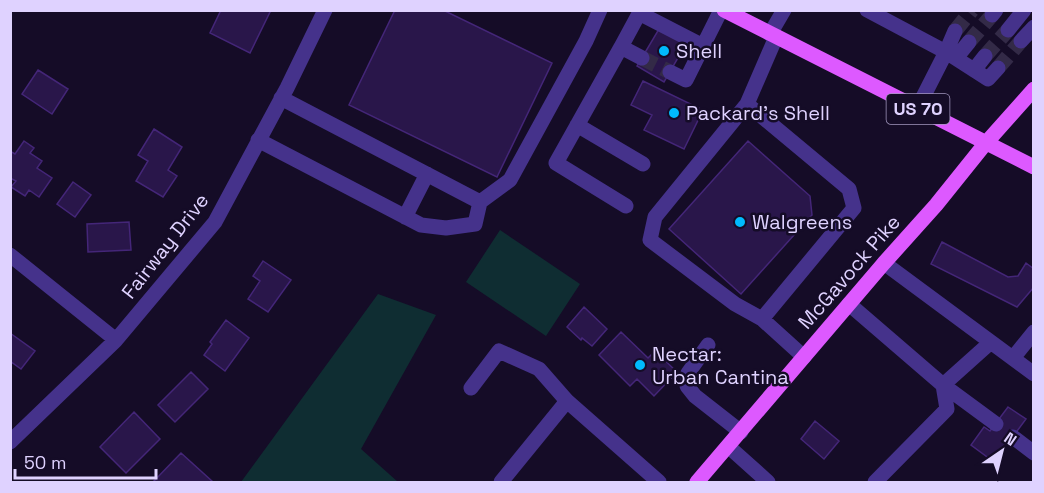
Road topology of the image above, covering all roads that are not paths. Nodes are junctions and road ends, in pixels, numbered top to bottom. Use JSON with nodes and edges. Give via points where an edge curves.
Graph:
{"nodes":[{"id":1,"x":325,"y":10,"type":"edge"},
{"id":2,"x":600,"y":10,"type":"edge"},
{"id":3,"x":722,"y":10,"type":"edge"},
{"id":4,"x":784,"y":10,"type":"edge"},
{"id":5,"x":867,"y":10,"type":"edge"},
{"id":6,"x":1024,"y":10,"type":"edge"},
{"id":7,"x":640,"y":12,"type":"edge"},
{"id":8,"x":1034,"y":18,"type":"edge"},
{"id":9,"x":1034,"y":27,"type":"edge"},
{"id":10,"x":1008,"y":30,"type":"tunnel mouth"},
{"id":11,"x":955,"y":31,"type":"tunnel mouth"},
{"id":12,"x":773,"y":36,"type":"junction"},
{"id":13,"x":1021,"y":41,"type":"tunnel mouth"},
{"id":14,"x":969,"y":42,"type":"tunnel mouth"},
{"id":15,"x":703,"y":46,"type":"junction"},
{"id":16,"x":621,"y":47,"type":"junction"},
{"id":17,"x":951,"y":55,"type":"junction"},
{"id":18,"x":985,"y":56,"type":"tunnel mouth"},
{"id":19,"x":642,"y":58,"type":"tunnel mouth"},
{"id":20,"x":998,"y":68,"type":"tunnel mouth"},
{"id":21,"x":974,"y":70,"type":"junction"},
{"id":22,"x":670,"y":72,"type":"tunnel mouth"},
{"id":23,"x":1034,"y":89,"type":"edge"},
{"id":24,"x":281,"y":98,"type":"junction"},
{"id":25,"x":747,"y":104,"type":"junction"},
{"id":26,"x":917,"y":109,"type":"junction"},
{"id":27,"x":577,"y":125,"type":"junction"},
{"id":28,"x":258,"y":140,"type":"junction"},
{"id":29,"x":985,"y":144,"type":"junction"},
{"id":30,"x":643,"y":164,"type":"dead end"},
{"id":31,"x":1034,"y":167,"type":"edge"},
{"id":32,"x":427,"y":174,"type":"junction"},
{"id":33,"x":480,"y":202,"type":"junction"},
{"id":34,"x":626,"y":206,"type":"dead end"},
{"id":35,"x":405,"y":217,"type":"junction"},
{"id":36,"x":10,"y":255,"type":"edge"},
{"id":37,"x":884,"y":263,"type":"junction"},
{"id":38,"x":849,"y":304,"type":"junction"},
{"id":39,"x":762,"y":319,"type":"junction"},
{"id":40,"x":1034,"y":332,"type":"edge"},
{"id":41,"x":116,"y":340,"type":"junction"},
{"id":42,"x":991,"y":342,"type":"junction"},
{"id":43,"x":708,"y":345,"type":"dead end"},
{"id":44,"x":804,"y":357,"type":"junction"},
{"id":45,"x":1013,"y":358,"type":"junction"},
{"id":46,"x":1034,"y":374,"type":"edge"},
{"id":47,"x":943,"y":385,"type":"junction"},
{"id":48,"x":471,"y":388,"type":"dead end"},
{"id":49,"x":567,"y":401,"type":"junction"},
{"id":50,"x":996,"y":424,"type":"dead end"},
{"id":51,"x":741,"y":432,"type":"junction"},
{"id":52,"x":1013,"y":437,"type":"dead end"},
{"id":53,"x":10,"y":442,"type":"edge"},
{"id":54,"x":729,"y":447,"type":"junction"},
{"id":55,"x":1034,"y":453,"type":"edge"},
{"id":56,"x":501,"y":483,"type":"edge"},
{"id":57,"x":659,"y":483,"type":"edge"},
{"id":58,"x":698,"y":483,"type":"edge"},
{"id":59,"x":768,"y":483,"type":"edge"},
{"id":60,"x":875,"y":483,"type":"edge"}],
"edges":[{"from":1,"to":24,"type":"street","name":"Fairway Drive"},
{"from":2,"to":33,"type":"street","via":[[510,180]]},
{"from":3,"to":12,"type":"main road","number":"US 70"},
{"from":3,"to":15,"type":"street"},
{"from":4,"to":12,"type":"street"},
{"from":5,"to":17,"type":"street"},
{"from":6,"to":8,"type":"street"},
{"from":6,"to":10,"type":"street"},
{"from":7,"to":15,"type":"street"},
{"from":7,"to":16,"type":"street"},
{"from":9,"to":13,"type":"street"},
{"from":11,"to":17,"type":"street"},
{"from":12,"to":25,"type":"street"},
{"from":12,"to":26,"type":"main road","number":"US 70"},
{"from":14,"to":17,"type":"street"},
{"from":15,"to":22,"type":"street","via":[[686,80]]},
{"from":16,"to":19,"type":"street"},
{"from":16,"to":27,"type":"street"},
{"from":17,"to":21,"type":"street"},
{"from":17,"to":26,"type":"street"},
{"from":18,"to":21,"type":"street"},
{"from":20,"to":21,"type":"street","via":[[988,79]]},
{"from":23,"to":29,"type":"main road","name":"McGavock Pike"},
{"from":24,"to":28,"type":"street","name":"Fairway Drive"},
{"from":24,"to":32,"type":"street"},
{"from":25,"to":39,"type":"street","via":[[849,189],[854,208]]},
{"from":25,"to":39,"type":"street","via":[[655,217],[650,240],[735,304]]},
{"from":26,"to":29,"type":"main road","number":"US 70"},
{"from":27,"to":30,"type":"street"},
{"from":27,"to":34,"type":"street","via":[[556,163]]},
{"from":28,"to":35,"type":"street"},
{"from":28,"to":41,"type":"street","name":"Fairway Drive","via":[[215,222]]},
{"from":29,"to":31,"type":"main road","number":"US 70"},
{"from":29,"to":37,"type":"main road","name":"McGavock Pike"},
{"from":32,"to":33,"type":"street"},
{"from":32,"to":35,"type":"street"},
{"from":33,"to":35,"type":"street","via":[[475,224],[467,226],[421,225]]},
{"from":36,"to":41,"type":"street"},
{"from":37,"to":38,"type":"main road","name":"McGavock Pike"},
{"from":37,"to":42,"type":"street"},
{"from":38,"to":44,"type":"main road","name":"McGavock Pike"},
{"from":38,"to":47,"type":"street"},
{"from":39,"to":44,"type":"street"},
{"from":40,"to":45,"type":"street"},
{"from":41,"to":53,"type":"street","name":"Fairway Drive"},
{"from":42,"to":45,"type":"street"},
{"from":42,"to":47,"type":"street"},
{"from":43,"to":51,"type":"street","via":[[688,373],[687,386]]},
{"from":44,"to":51,"type":"main road","name":"McGavock Pike"},
{"from":45,"to":46,"type":"street"},
{"from":47,"to":50,"type":"street"},
{"from":47,"to":60,"type":"street","via":[[947,409]]},
{"from":48,"to":49,"type":"street","via":[[499,351],[539,369]]},
{"from":49,"to":56,"type":"street"},
{"from":49,"to":57,"type":"street"},
{"from":51,"to":54,"type":"main road","name":"McGavock Pike"},
{"from":52,"to":55,"type":"street"},
{"from":54,"to":58,"type":"main road","name":"McGavock Pike"},
{"from":54,"to":59,"type":"street"}]}
